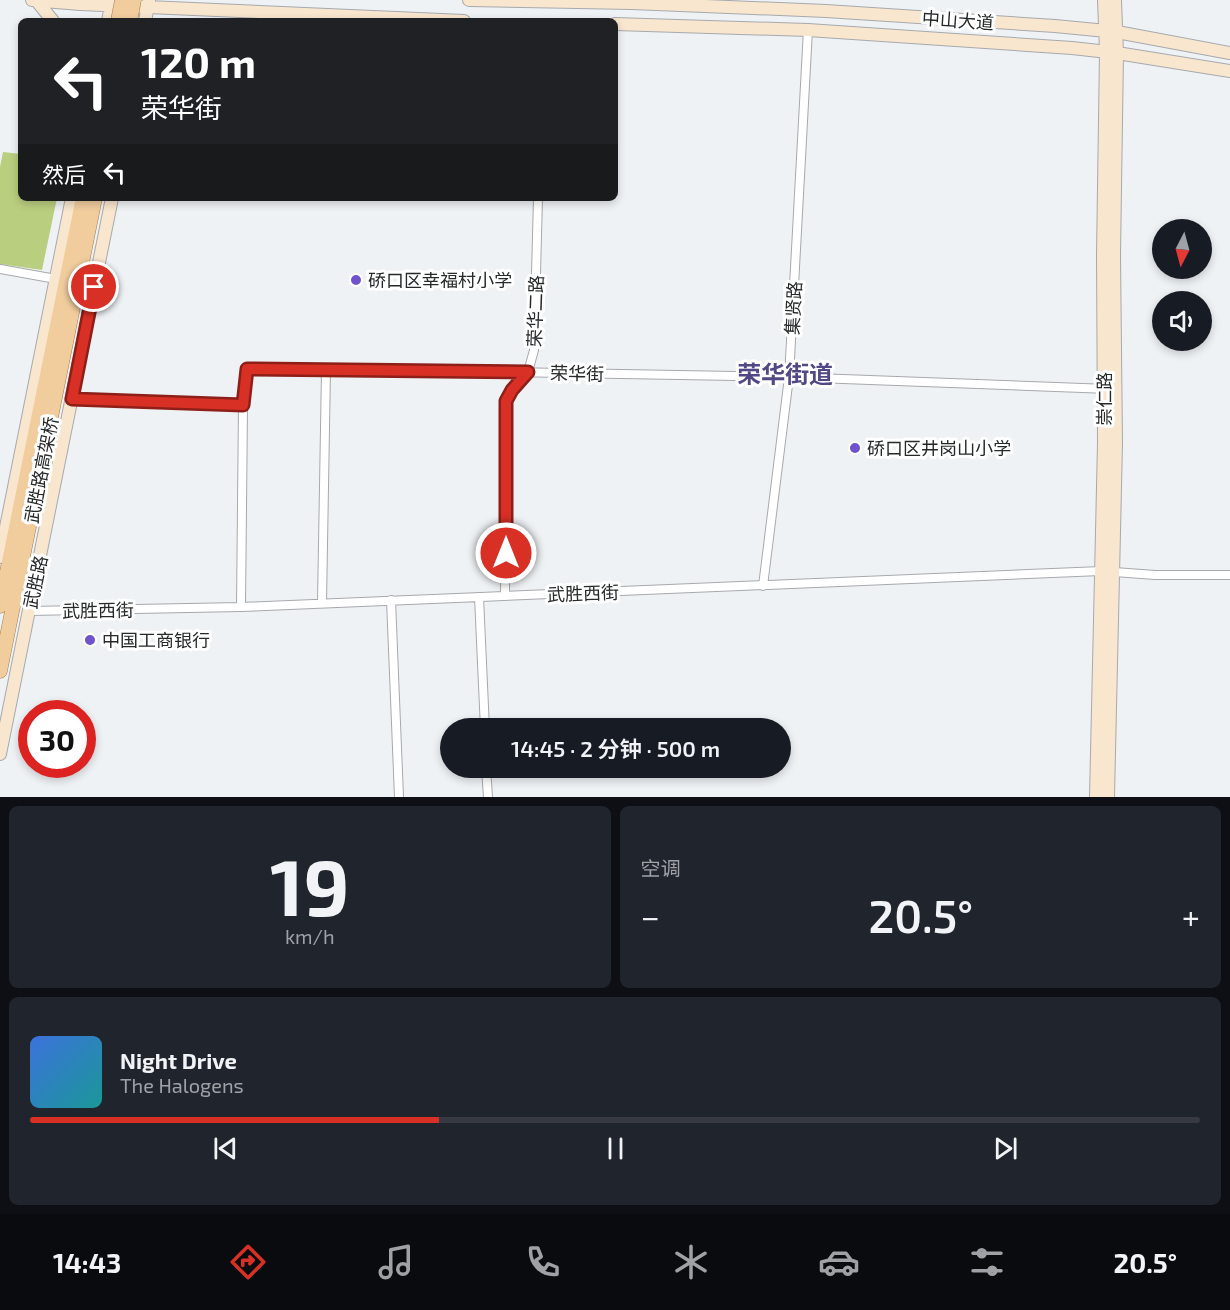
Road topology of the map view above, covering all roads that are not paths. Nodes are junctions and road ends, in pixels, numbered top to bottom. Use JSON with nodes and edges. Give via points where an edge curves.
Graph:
{"nodes":[{"id":1,"x":34,"y":0,"type":"edge"},
{"id":2,"x":134,"y":0,"type":"edge"},
{"id":3,"x":469,"y":0,"type":"edge"},
{"id":4,"x":1104,"y":0,"type":"edge"},
{"id":5,"x":1115,"y":0,"type":"edge"},
{"id":6,"x":632,"y":1,"type":"edge"},
{"id":7,"x":115,"y":2,"type":"edge"},
{"id":8,"x":148,"y":4,"type":"edge"},
{"id":9,"x":228,"y":10,"type":"junction"},
{"id":10,"x":50,"y":18,"type":"edge"},
{"id":11,"x":109,"y":18,"type":"edge"},
{"id":12,"x":118,"y":18,"type":"edge"},
{"id":13,"x":131,"y":18,"type":"edge"},
{"id":14,"x":219,"y":18,"type":"edge"},
{"id":15,"x":400,"y":18,"type":"edge"},
{"id":16,"x":618,"y":24,"type":"edge"},
{"id":17,"x":808,"y":30,"type":"junction"},
{"id":18,"x":1111,"y":31,"type":"junction"},
{"id":19,"x":1112,"y":52,"type":"junction"},
{"id":20,"x":1230,"y":53,"type":"edge"},
{"id":21,"x":1230,"y":71,"type":"edge"},
{"id":22,"x":71,"y":201,"type":"edge"},
{"id":23,"x":82,"y":201,"type":"edge"},
{"id":24,"x":94,"y":201,"type":"edge"},
{"id":25,"x":111,"y":201,"type":"edge"},
{"id":26,"x":538,"y":201,"type":"edge"},
{"id":27,"x":0,"y":269,"type":"edge"},
{"id":28,"x":56,"y":279,"type":"junction"},
{"id":29,"x":326,"y":370,"type":"junction"},
{"id":30,"x":528,"y":372,"type":"junction"},
{"id":31,"x":789,"y":377,"type":"junction"},
{"id":32,"x":1110,"y":389,"type":"junction"},
{"id":33,"x":72,"y":399,"type":"junction"},
{"id":34,"x":243,"y":405,"type":"junction"},
{"id":35,"x":0,"y":558,"type":"edge"},
{"id":36,"x":1107,"y":571,"type":"junction"},
{"id":37,"x":1230,"y":575,"type":"edge"},
{"id":38,"x":763,"y":586,"type":"junction"},
{"id":39,"x":505,"y":596,"type":"junction"},
{"id":40,"x":479,"y":597,"type":"junction"},
{"id":41,"x":391,"y":600,"type":"junction"},
{"id":42,"x":322,"y":603,"type":"junction"},
{"id":43,"x":0,"y":606,"type":"edge"},
{"id":44,"x":241,"y":607,"type":"junction"},
{"id":45,"x":29,"y":611,"type":"junction"},
{"id":46,"x":0,"y":671,"type":"edge"},
{"id":47,"x":484,"y":718,"type":"edge"},
{"id":48,"x":0,"y":754,"type":"edge"},
{"id":49,"x":487,"y":778,"type":"edge"},
{"id":50,"x":399,"y":797,"type":"edge"},
{"id":51,"x":488,"y":797,"type":"edge"},
{"id":52,"x":1096,"y":797,"type":"edge"},
{"id":53,"x":1108,"y":797,"type":"edge"}],
"edges":[{"from":1,"to":7,"type":"main road"},
{"from":1,"to":10,"type":"main road"},
{"from":2,"to":13,"type":"main road","bridge":true},
{"from":3,"to":6,"type":"main road","name":"中山大道"},
{"from":4,"to":18,"type":"main road","name":"崇仁路"},
{"from":5,"to":18,"type":"main road","name":"崇仁路"},
{"from":6,"to":18,"type":"main road","name":"中山大道"},
{"from":7,"to":8,"type":"main road"},
{"from":7,"to":11,"type":"main road"},
{"from":7,"to":12,"type":"main road","bridge":true},
{"from":8,"to":9,"type":"main road"},
{"from":9,"to":14,"type":"main road"},
{"from":9,"to":15,"type":"main road"},
{"from":16,"to":17,"type":"main road","name":"中山大道"},
{"from":17,"to":19,"type":"main road","name":"中山大道"},
{"from":17,"to":31,"type":"street","name":"集贤路"},
{"from":18,"to":19,"type":"main road","name":"崇仁路"},
{"from":18,"to":20,"type":"main road","name":"中山大道"},
{"from":19,"to":21,"type":"main road","name":"中山大道"},
{"from":19,"to":32,"type":"main road","name":"崇仁路","via":[[1103,255]]},
{"from":22,"to":28,"type":"main road"},
{"from":23,"to":43,"type":"main road","name":"武胜路高架桥"},
{"from":24,"to":46,"type":"main road","name":"武胜路高架桥"},
{"from":25,"to":33,"type":"main road","name":"武胜路"},
{"from":26,"to":30,"type":"street","name":"荣华二路","via":[[534,350]]},
{"from":27,"to":28,"type":"street"},
{"from":28,"to":35,"type":"main road"},
{"from":29,"to":30,"type":"street","name":"荣华街"},
{"from":29,"to":34,"type":"street","name":"荣华街","via":[[247,369]]},
{"from":29,"to":42,"type":"street"},
{"from":30,"to":31,"type":"street","name":"荣华街"},
{"from":30,"to":39,"type":"street","name":"荣华二路","via":[[506,401]]},
{"from":31,"to":32,"type":"street","name":"荣华街"},
{"from":31,"to":38,"type":"street","name":"集贤路"},
{"from":32,"to":36,"type":"main road","name":"崇仁路"},
{"from":33,"to":34,"type":"street"},
{"from":33,"to":45,"type":"main road","name":"武胜路"},
{"from":34,"to":44,"type":"street"},
{"from":36,"to":37,"type":"street","name":"武胜西街"},
{"from":36,"to":38,"type":"street","name":"武胜西街"},
{"from":36,"to":52,"type":"main road","name":"崇仁路"},
{"from":36,"to":53,"type":"main road","name":"崇仁路"},
{"from":38,"to":39,"type":"street","name":"武胜西街"},
{"from":39,"to":40,"type":"street","name":"武胜西街"},
{"from":40,"to":41,"type":"street","name":"武胜西街"},
{"from":40,"to":47,"type":"street"},
{"from":41,"to":42,"type":"street","name":"武胜西街"},
{"from":41,"to":50,"type":"street"},
{"from":42,"to":44,"type":"street","name":"武胜西街"},
{"from":44,"to":45,"type":"street","name":"武胜西街"},
{"from":45,"to":48,"type":"main road","name":"武胜路"},
{"from":49,"to":51,"type":"street"}]}
